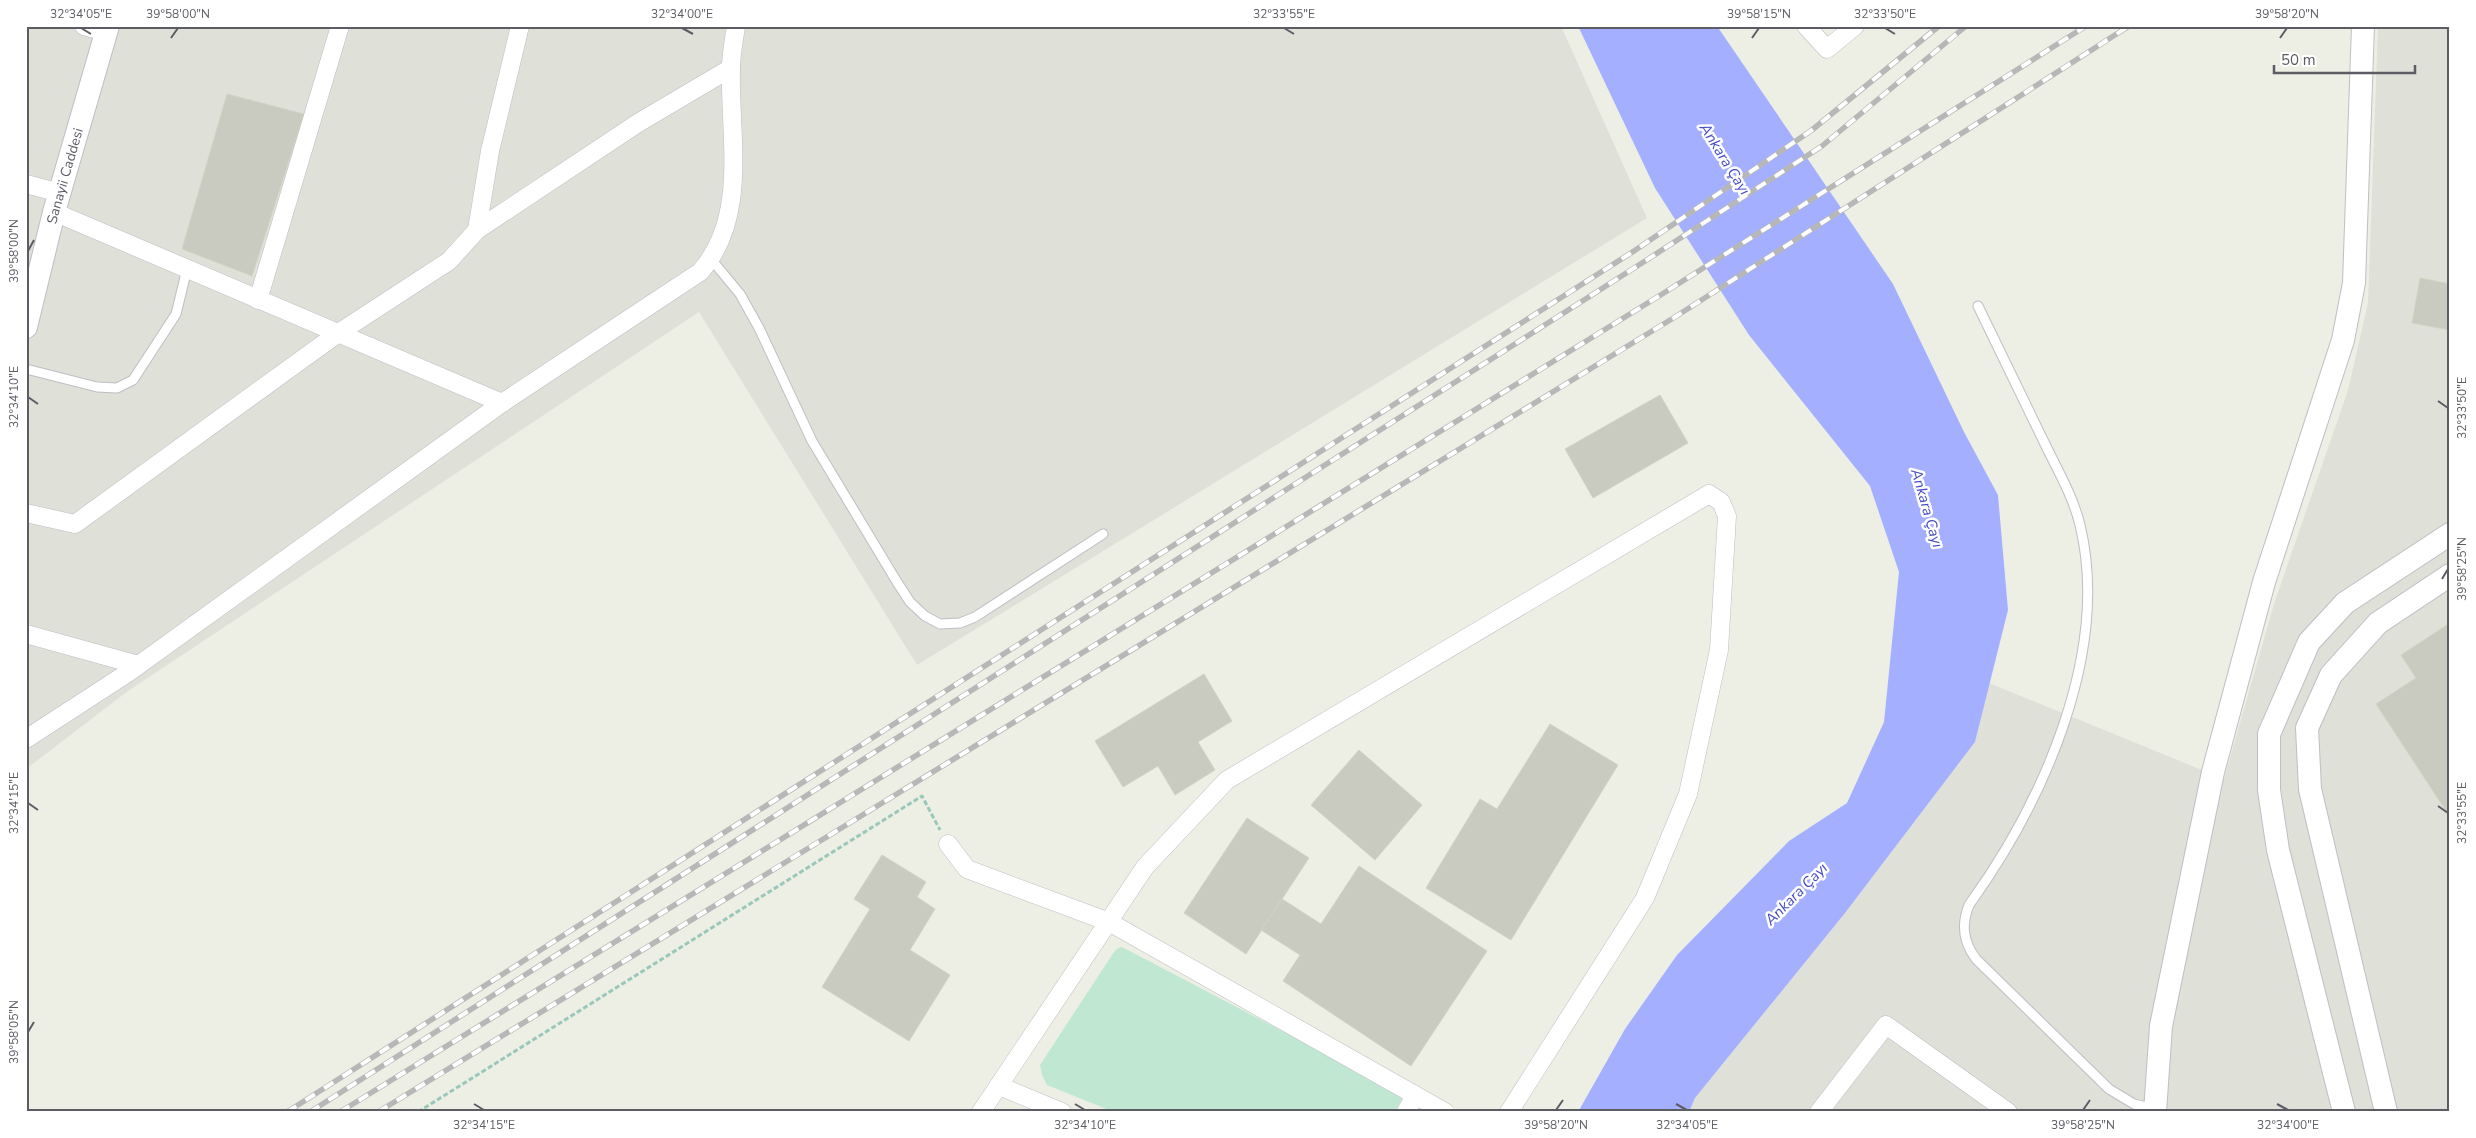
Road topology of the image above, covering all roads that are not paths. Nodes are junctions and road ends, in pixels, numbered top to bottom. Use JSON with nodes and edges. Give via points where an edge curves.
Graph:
{"nodes":[{"id":1,"x":84,"y":26,"type":"edge"},
{"id":2,"x":340,"y":26,"type":"edge"},
{"id":3,"x":520,"y":26,"type":"edge"},
{"id":4,"x":736,"y":26,"type":"edge"},
{"id":5,"x":1806,"y":26,"type":"edge"},
{"id":6,"x":1855,"y":26,"type":"edge"},
{"id":7,"x":2363,"y":26,"type":"edge"},
{"id":8,"x":107,"y":29,"type":"edge"},
{"id":9,"x":731,"y":68,"type":"junction"},
{"id":10,"x":26,"y":184,"type":"edge"},
{"id":11,"x":57,"y":202,"type":"junction"},
{"id":12,"x":477,"y":230,"type":"junction"},
{"id":13,"x":712,"y":259,"type":"junction"},
{"id":14,"x":187,"y":269,"type":"junction"},
{"id":15,"x":258,"y":300,"type":"junction"},
{"id":16,"x":1978,"y":306,"type":"dead end"},
{"id":17,"x":26,"y":327,"type":"edge"},
{"id":18,"x":338,"y":334,"type":"junction"},
{"id":19,"x":26,"y":368,"type":"edge"},
{"id":20,"x":502,"y":403,"type":"junction"},
{"id":21,"x":26,"y":513,"type":"edge"},
{"id":22,"x":1102,"y":534,"type":"dead end"},
{"id":23,"x":2450,"y":534,"type":"edge"},
{"id":24,"x":2450,"y":574,"type":"edge"},
{"id":25,"x":26,"y":634,"type":"edge"},
{"id":26,"x":138,"y":665,"type":"junction"},
{"id":27,"x":26,"y":739,"type":"edge"},
{"id":28,"x":948,"y":844,"type":"road end"},
{"id":29,"x":1109,"y":922,"type":"junction"},
{"id":30,"x":999,"y":1086,"type":"junction"},
{"id":31,"x":1415,"y":1094,"type":"junction"},
{"id":32,"x":2155,"y":1110,"type":"edge"},
{"id":33,"x":981,"y":1112,"type":"edge"},
{"id":34,"x":1062,"y":1112,"type":"edge"},
{"id":35,"x":1406,"y":1112,"type":"edge"},
{"id":36,"x":1445,"y":1112,"type":"edge"},
{"id":37,"x":1509,"y":1112,"type":"edge"},
{"id":38,"x":1819,"y":1112,"type":"edge"},
{"id":39,"x":2008,"y":1112,"type":"edge"},
{"id":40,"x":2344,"y":1112,"type":"edge"},
{"id":41,"x":2386,"y":1112,"type":"edge"}],
"edges":[{"from":1,"to":8,"type":"street"},
{"from":2,"to":15,"type":"street"},
{"from":3,"to":12,"type":"street","via":[[490,151]]},
{"from":4,"to":9,"type":"street"},
{"from":5,"to":6,"type":"street","via":[[1827,49]]},
{"from":7,"to":32,"type":"street","via":[[2354,283],[2343,340],[2264,582],[2213,772],[2161,1026]]},
{"from":8,"to":11,"type":"street","name":"Sanayii Caddesi"},
{"from":9,"to":12,"type":"street","via":[[638,123]]},
{"from":9,"to":13,"type":"street","via":[[734,164],[722,240]]},
{"from":10,"to":11,"type":"street"},
{"from":11,"to":14,"type":"street"},
{"from":11,"to":17,"type":"street","name":"Sanayii Caddesi"},
{"from":12,"to":18,"type":"street","via":[[449,261]]},
{"from":13,"to":20,"type":"street","via":[[681,286]]},
{"from":13,"to":22,"type":"lane","via":[[740,294],[812,441],[896,582],[925,616],[949,625],[975,617]]},
{"from":14,"to":15,"type":"street"},
{"from":14,"to":19,"type":"lane","via":[[176,314],[133,380],[117,388],[97,387]]},
{"from":15,"to":18,"type":"street"},
{"from":16,"to":32,"type":"lane","via":[[2072,500],[2085,548],[2088,589],[2082,651],[2055,750],[2022,821],[1969,905],[1964,933],[1976,959],[2108,1089],[2134,1104]]},
{"from":18,"to":20,"type":"street"},
{"from":18,"to":21,"type":"street","via":[[76,524]]},
{"from":20,"to":26,"type":"street"},
{"from":23,"to":40,"type":"street","via":[[2345,603],[2309,642],[2269,734],[2269,790],[2278,850]]},
{"from":24,"to":41,"type":"street","via":[[2378,623],[2330,675],[2307,728],[2310,789]]},
{"from":25,"to":26,"type":"street"},
{"from":26,"to":27,"type":"street"},
{"from":28,"to":29,"type":"street","via":[[967,869]]},
{"from":29,"to":30,"type":"street"},
{"from":29,"to":31,"type":"street"},
{"from":29,"to":37,"type":"street","via":[[1145,867],[1227,780],[1709,494],[1721,502],[1727,516],[1719,650],[1688,794],[1645,898]]},
{"from":30,"to":33,"type":"street"},
{"from":30,"to":34,"type":"street"},
{"from":31,"to":35,"type":"street"},
{"from":31,"to":36,"type":"street"},
{"from":38,"to":39,"type":"street","via":[[1886,1025]]}]}
